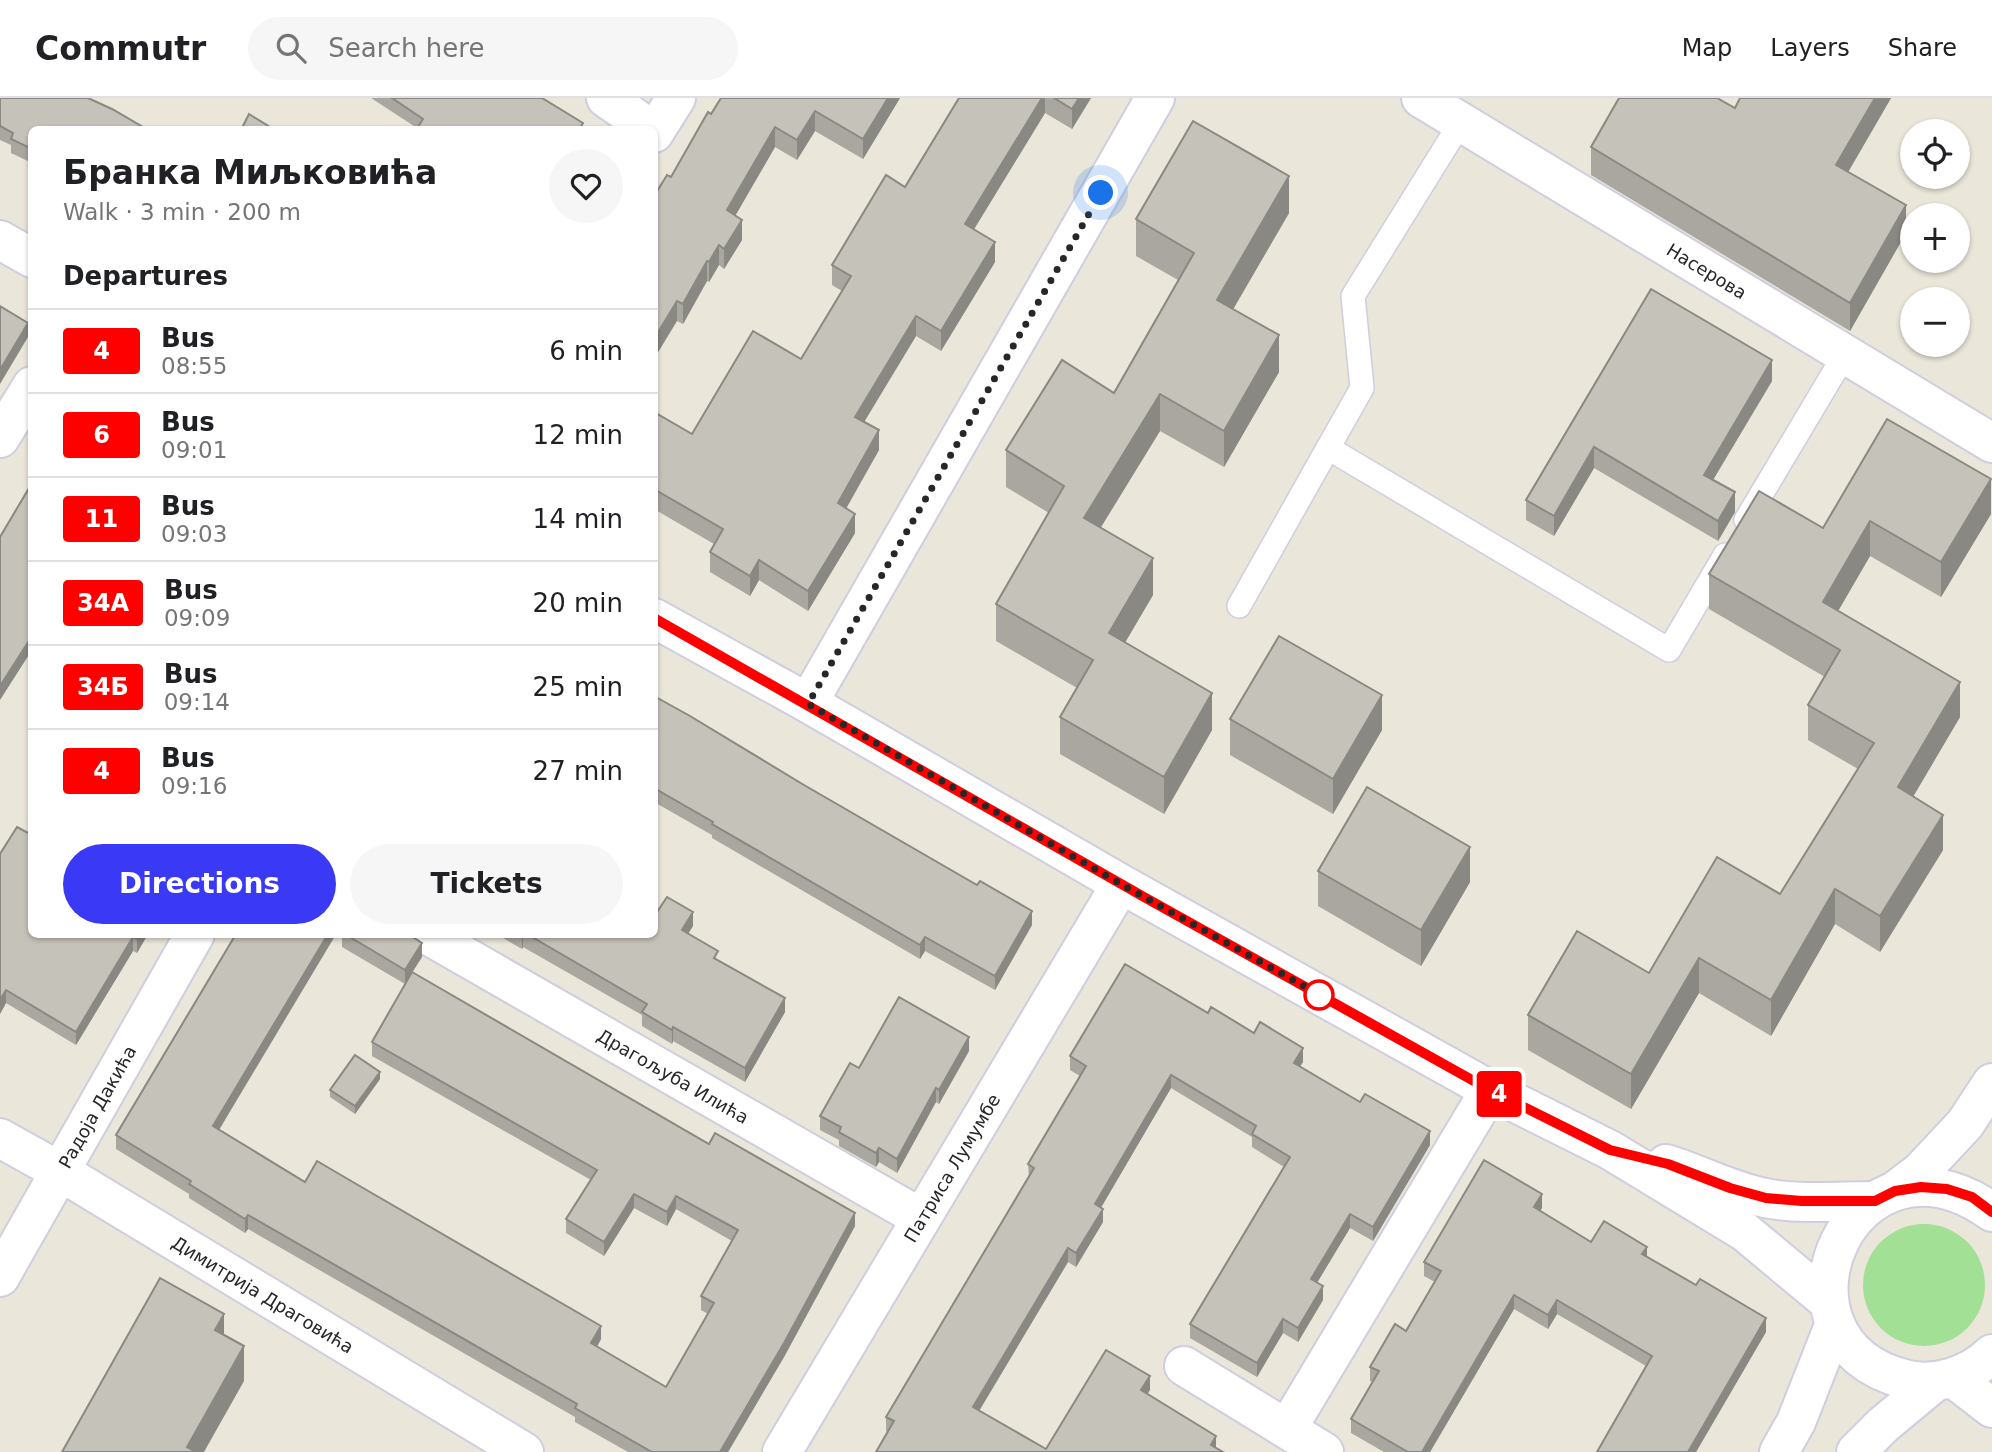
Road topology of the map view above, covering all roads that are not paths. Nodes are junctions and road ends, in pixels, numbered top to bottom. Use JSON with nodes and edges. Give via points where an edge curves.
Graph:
{"nodes":[{"id":1,"x":606,"y":98,"type":"edge"},
{"id":2,"x":676,"y":98,"type":"edge"},
{"id":3,"x":1155,"y":98,"type":"edge"},
{"id":4,"x":1421,"y":98,"type":"edge"},
{"id":5,"x":1461,"y":122,"type":"junction"},
{"id":6,"x":646,"y":126,"type":"edge"},
{"id":7,"x":658,"y":126,"type":"edge"},
{"id":8,"x":0,"y":240,"type":"edge"},
{"id":9,"x":28,"y":256,"type":"edge"},
{"id":10,"x":1844,"y":354,"type":"junction"},
{"id":11,"x":28,"y":392,"type":"edge"},
{"id":12,"x":0,"y":438,"type":"edge"},
{"id":13,"x":1992,"y":443,"type":"edge"},
{"id":14,"x":1328,"y":448,"type":"junction"},
{"id":15,"x":1238,"y":606,"type":"dead end"},
{"id":16,"x":658,"y":620,"type":"edge"},
{"id":17,"x":808,"y":704,"type":"junction"},
{"id":18,"x":1121,"y":884,"type":"junction"},
{"id":19,"x":193,"y":938,"type":"edge"},
{"id":20,"x":433,"y":938,"type":"edge"},
{"id":21,"x":1992,"y":1083,"type":"edge"},
{"id":22,"x":1490,"y":1090,"type":"junction"},
{"id":23,"x":0,"y":1138,"type":"edge"},
{"id":24,"x":1610,"y":1150,"type":"junction"},
{"id":25,"x":61,"y":1172,"type":"junction"},
{"id":26,"x":1885,"y":1196,"type":"junction"},
{"id":27,"x":1992,"y":1212,"type":"edge"},
{"id":28,"x":921,"y":1218,"type":"junction"},
{"id":29,"x":0,"y":1277,"type":"edge"},
{"id":30,"x":1832,"y":1312,"type":"junction"},
{"id":31,"x":1992,"y":1354,"type":"edge"},
{"id":32,"x":1184,"y":1366,"type":"dead end"},
{"id":33,"x":1945,"y":1380,"type":"junction"},
{"id":34,"x":1992,"y":1408,"type":"edge"},
{"id":35,"x":1287,"y":1429,"type":"junction"},
{"id":36,"x":524,"y":1452,"type":"edge"},
{"id":37,"x":782,"y":1452,"type":"edge"},
{"id":38,"x":1324,"y":1452,"type":"edge"},
{"id":39,"x":1779,"y":1452,"type":"edge"},
{"id":40,"x":1856,"y":1452,"type":"edge"}],
"edges":[{"from":1,"to":6,"type":"street"},
{"from":2,"to":7,"type":"street"},
{"from":3,"to":17,"type":"street"},
{"from":4,"to":5,"type":"street","name":"Насерова"},
{"from":5,"to":10,"type":"street","name":"Насерова"},
{"from":5,"to":14,"type":"lane","via":[[1353,296],[1362,388]]},
{"from":8,"to":9,"type":"street"},
{"from":10,"to":13,"type":"street","name":"Насерова"},
{"from":10,"to":14,"type":"lane","via":[[1669,650]]},
{"from":11,"to":12,"type":"street"},
{"from":14,"to":15,"type":"lane"},
{"from":16,"to":17,"type":"street"},
{"from":17,"to":18,"type":"street"},
{"from":18,"to":22,"type":"street"},
{"from":18,"to":28,"type":"street","name":"Патриса Лумумбе"},
{"from":19,"to":25,"type":"street","name":"Радоја Дакића"},
{"from":20,"to":28,"type":"street","name":"Драгољуба Илића"},
{"from":21,"to":26,"type":"street","via":[[1965,1124],[1920,1172]]},
{"from":22,"to":24,"type":"street"},
{"from":22,"to":35,"type":"street"},
{"from":23,"to":25,"type":"street","name":"Димитрија Драговића"},
{"from":24,"to":26,"type":"street","via":[[1668,1164],[1766,1198],[1802,1201]]},
{"from":24,"to":30,"type":"street","via":[[1745,1232]]},
{"from":25,"to":29,"type":"street","name":"Радоја Дакића"},
{"from":25,"to":36,"type":"street","name":"Димитрија Драговића"},
{"from":26,"to":27,"type":"street","via":[[1921,1187],[1947,1189],[1972,1197]]},
{"from":26,"to":30,"type":"street","via":[[1852,1220],[1836,1245],[1828,1272]]},
{"from":28,"to":37,"type":"street","name":"Патриса Лумумбе"},
{"from":30,"to":33,"type":"street","via":[[1848,1344],[1865,1362],[1911,1381]]},
{"from":30,"to":39,"type":"street","via":[[1796,1422]]},
{"from":31,"to":33,"type":"street","via":[[1983,1363]]},
{"from":32,"to":35,"type":"street"},
{"from":33,"to":34,"type":"street"},
{"from":33,"to":40,"type":"street","via":[[1883,1425]]},
{"from":35,"to":38,"type":"street"}]}
